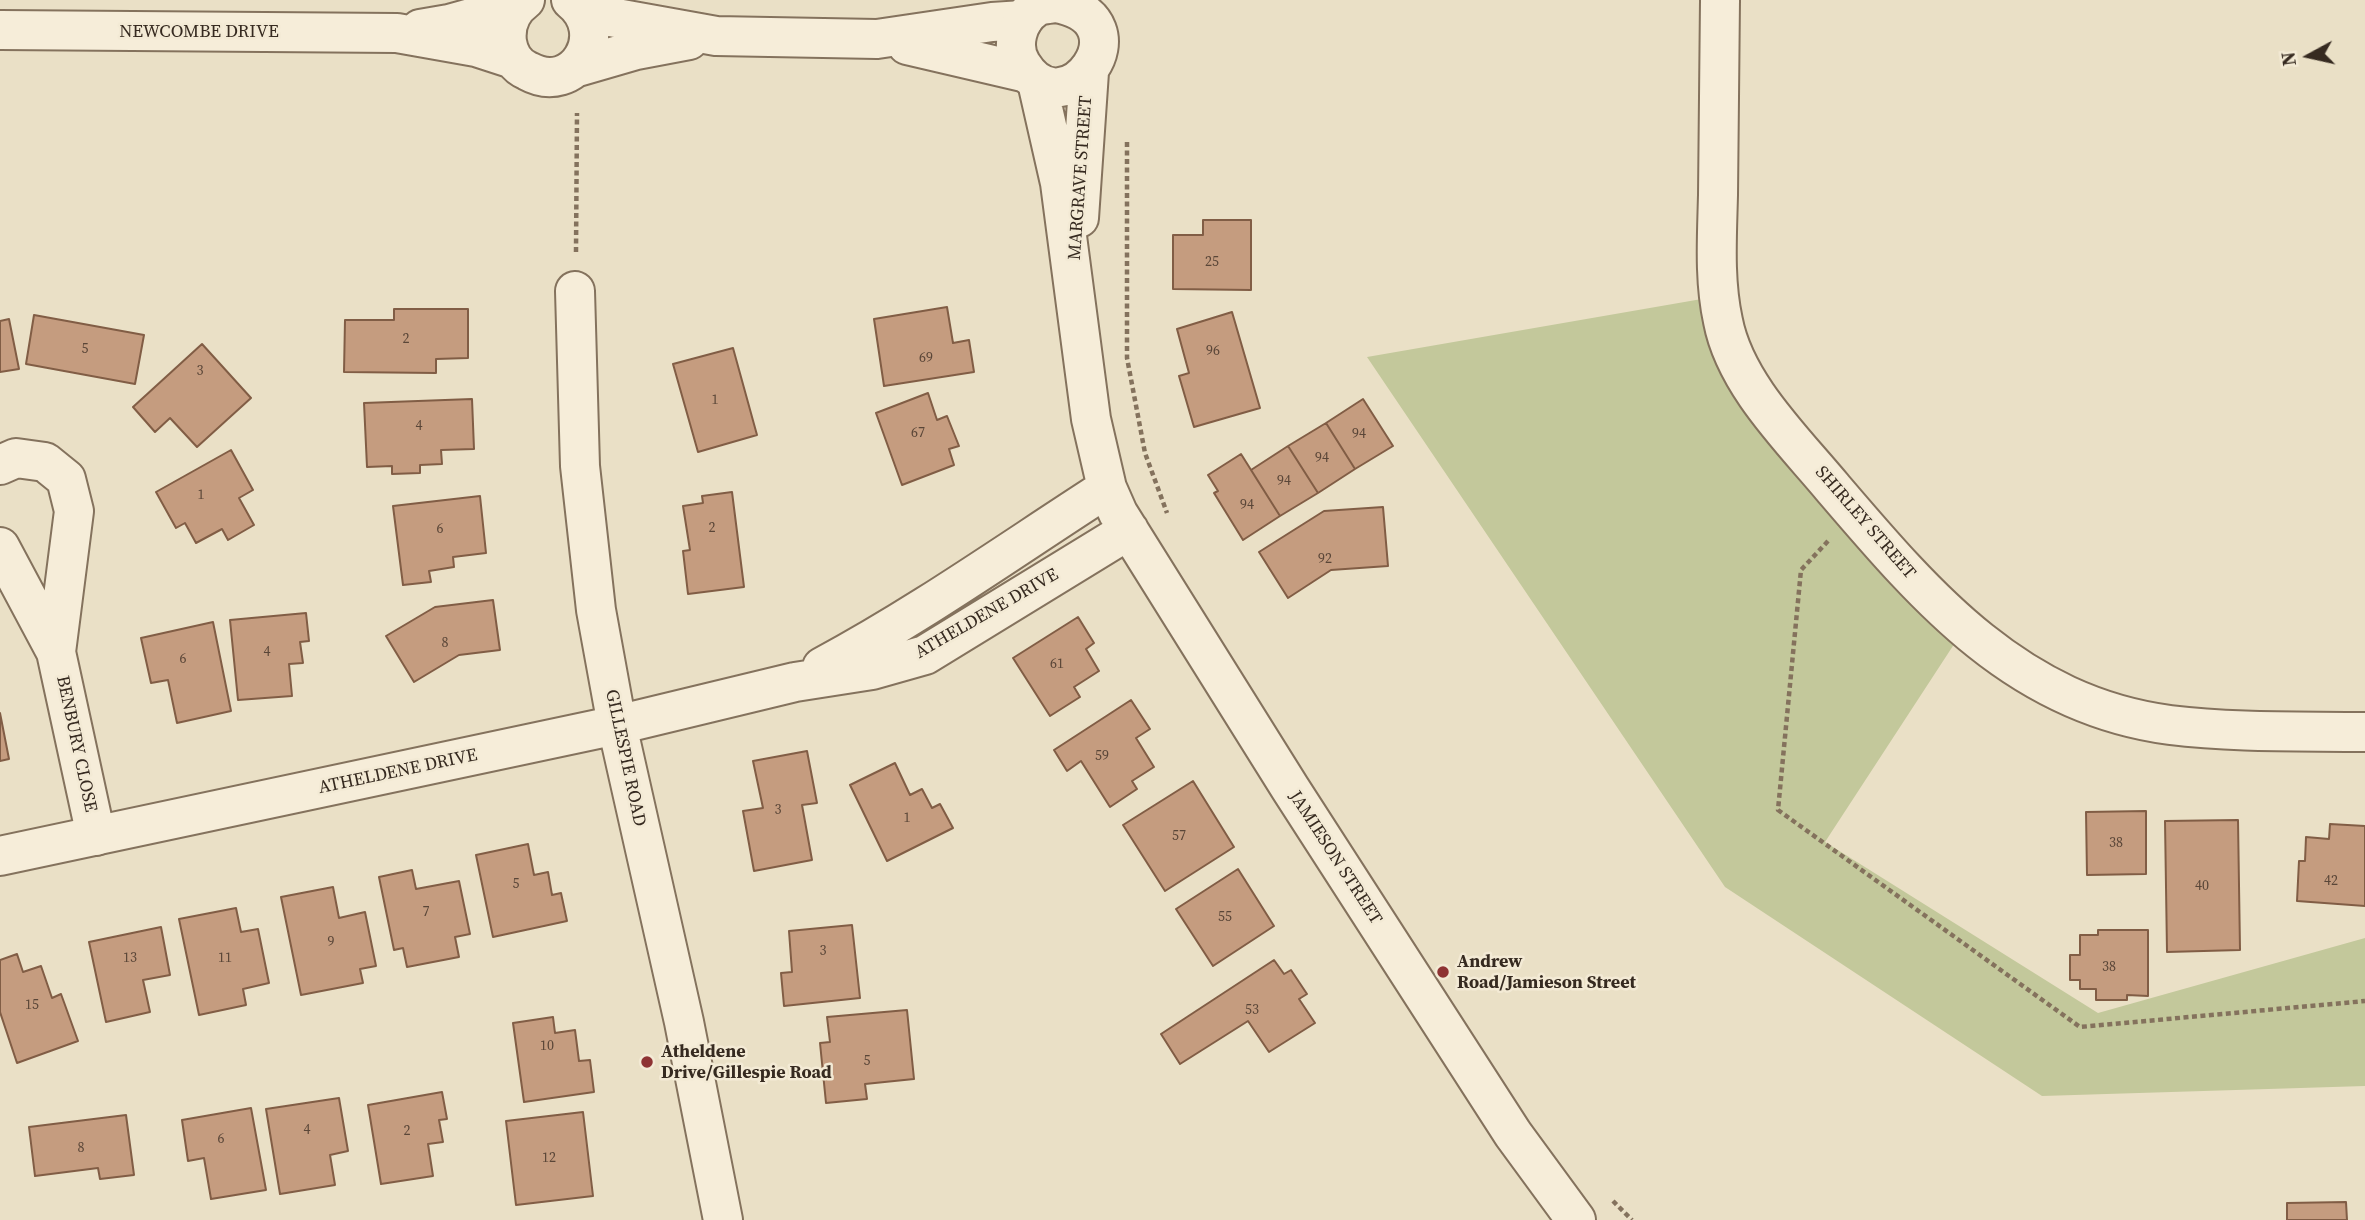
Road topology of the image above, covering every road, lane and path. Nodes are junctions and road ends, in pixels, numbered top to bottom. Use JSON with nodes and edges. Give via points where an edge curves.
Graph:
{"nodes":[{"id":1,"x":1720,"y":0,"type":"edge"},
{"id":2,"x":522,"y":3,"type":"edge"},
{"id":3,"x":578,"y":5,"type":"edge"},
{"id":4,"x":1032,"y":9,"type":"edge"},
{"id":5,"x":1087,"y":10,"type":"edge"},
{"id":6,"x":0,"y":30,"type":"edge"},
{"id":7,"x":397,"y":33,"type":"junction"},
{"id":8,"x":716,"y":36,"type":"junction"},
{"id":9,"x":877,"y":39,"type":"junction"},
{"id":10,"x":513,"y":60,"type":"junction"},
{"id":11,"x":575,"y":68,"type":"junction"},
{"id":12,"x":1089,"y":72,"type":"junction"},
{"id":13,"x":1032,"y":78,"type":"junction"},
{"id":14,"x":577,"y":113,"type":"dead end"},
{"id":15,"x":1127,"y":134,"type":"dead end"},
{"id":16,"x":1074,"y":283,"type":"junction"},
{"id":17,"x":575,"y":291,"type":"joint"},
{"id":18,"x":0,"y":465,"type":"edge"},
{"id":19,"x":1107,"y":488,"type":"junction"},
{"id":20,"x":1854,"y":512,"type":"junction"},
{"id":21,"x":1172,"y":525,"type":"dead end"},
{"id":22,"x":1129,"y":530,"type":"junction"},
{"id":23,"x":0,"y":547,"type":"edge"},
{"id":24,"x":56,"y":652,"type":"junction"},
{"id":25,"x":795,"y":682,"type":"junction"},
{"id":26,"x":617,"y":725,"type":"junction"},
{"id":27,"x":2365,"y":732,"type":"edge"},
{"id":28,"x":96,"y":836,"type":"junction"},
{"id":29,"x":0,"y":856,"type":"edge"},
{"id":30,"x":2365,"y":1001,"type":"edge"},
{"id":31,"x":1608,"y":1196,"type":"dead end"},
{"id":32,"x":1567,"y":1217,"type":"edge"},
{"id":33,"x":723,"y":1220,"type":"edge"},
{"id":34,"x":1632,"y":1220,"type":"edge"}],
"edges":[{"from":1,"to":20,"type":"street","name":"SHIRLEY STREET","via":[[1717,268],[1723,323],[1731,347],[1767,410]]},
{"from":2,"to":7,"type":"street","name":"NEWCOMBE DRIVE"},
{"from":2,"to":10,"type":"street","via":[[506,31]]},
{"from":3,"to":8,"type":"street"},
{"from":3,"to":11,"type":"street","via":[[589,26],[589,42]]},
{"from":4,"to":5,"type":"street","via":[[1056,3]]},
{"from":4,"to":9,"type":"street","via":[[992,22]]},
{"from":4,"to":13,"type":"street","via":[[1015,48]]},
{"from":5,"to":12,"type":"street","via":[[1099,47]]},
{"from":6,"to":7,"type":"street","name":"NEWCOMBE DRIVE"},
{"from":7,"to":10,"type":"street","name":"NEWCOMBE DRIVE","via":[[481,48]]},
{"from":8,"to":9,"type":"street"},
{"from":8,"to":11,"type":"street","via":[[636,50]]},
{"from":9,"to":13,"type":"street"},
{"from":10,"to":11,"type":"street","name":"NEWCOMBE DRIVE","via":[[535,75],[549,78]]},
{"from":12,"to":13,"type":"street","via":[[1065,86]]},
{"from":12,"to":16,"type":"street","name":"MARGRAVE STREET"},
{"from":13,"to":16,"type":"street","name":"MARGRAVE STREET","via":[[1060,183]]},
{"from":14,"to":17,"type":"path"},
{"from":15,"to":21,"type":"path","via":[[1127,358],[1145,453]]},
{"from":16,"to":19,"type":"street","name":"MARGRAVE STREET","via":[[1091,419]]},
{"from":17,"to":26,"type":"street","name":"GILLESPIE ROAD","via":[[580,466],[596,610]]},
{"from":18,"to":24,"type":"street","name":"BENBURY CLOSE","via":[[16,458],[45,462],[66,479],[74,511]]},
{"from":19,"to":22,"type":"street","name":"JAMIESON STREET"},
{"from":19,"to":25,"type":"street","name":"ATHELDENE DRIVE","via":[[932,604]]},
{"from":20,"to":27,"type":"street","name":"SHIRLEY STREET","via":[[1909,576],[1964,629],[2062,694],[2110,712],[2168,724]]},
{"from":20,"to":30,"type":"path","via":[[1801,570],[1778,810],[2080,1027]]},
{"from":22,"to":25,"type":"street","name":"ATHELDENE DRIVE","via":[[925,655],[872,670]]},
{"from":22,"to":32,"type":"street","name":"JAMIESON STREET"},
{"from":23,"to":24,"type":"street","name":"BENBURY CLOSE"},
{"from":24,"to":28,"type":"street","name":"BENBURY CLOSE"},
{"from":25,"to":26,"type":"street","name":"ATHELDENE DRIVE"},
{"from":26,"to":28,"type":"street","name":"ATHELDENE DRIVE"},
{"from":26,"to":33,"type":"street","name":"GILLESPIE ROAD"},
{"from":28,"to":29,"type":"street","name":"ATHELDENE DRIVE"},
{"from":31,"to":34,"type":"path"}]}
